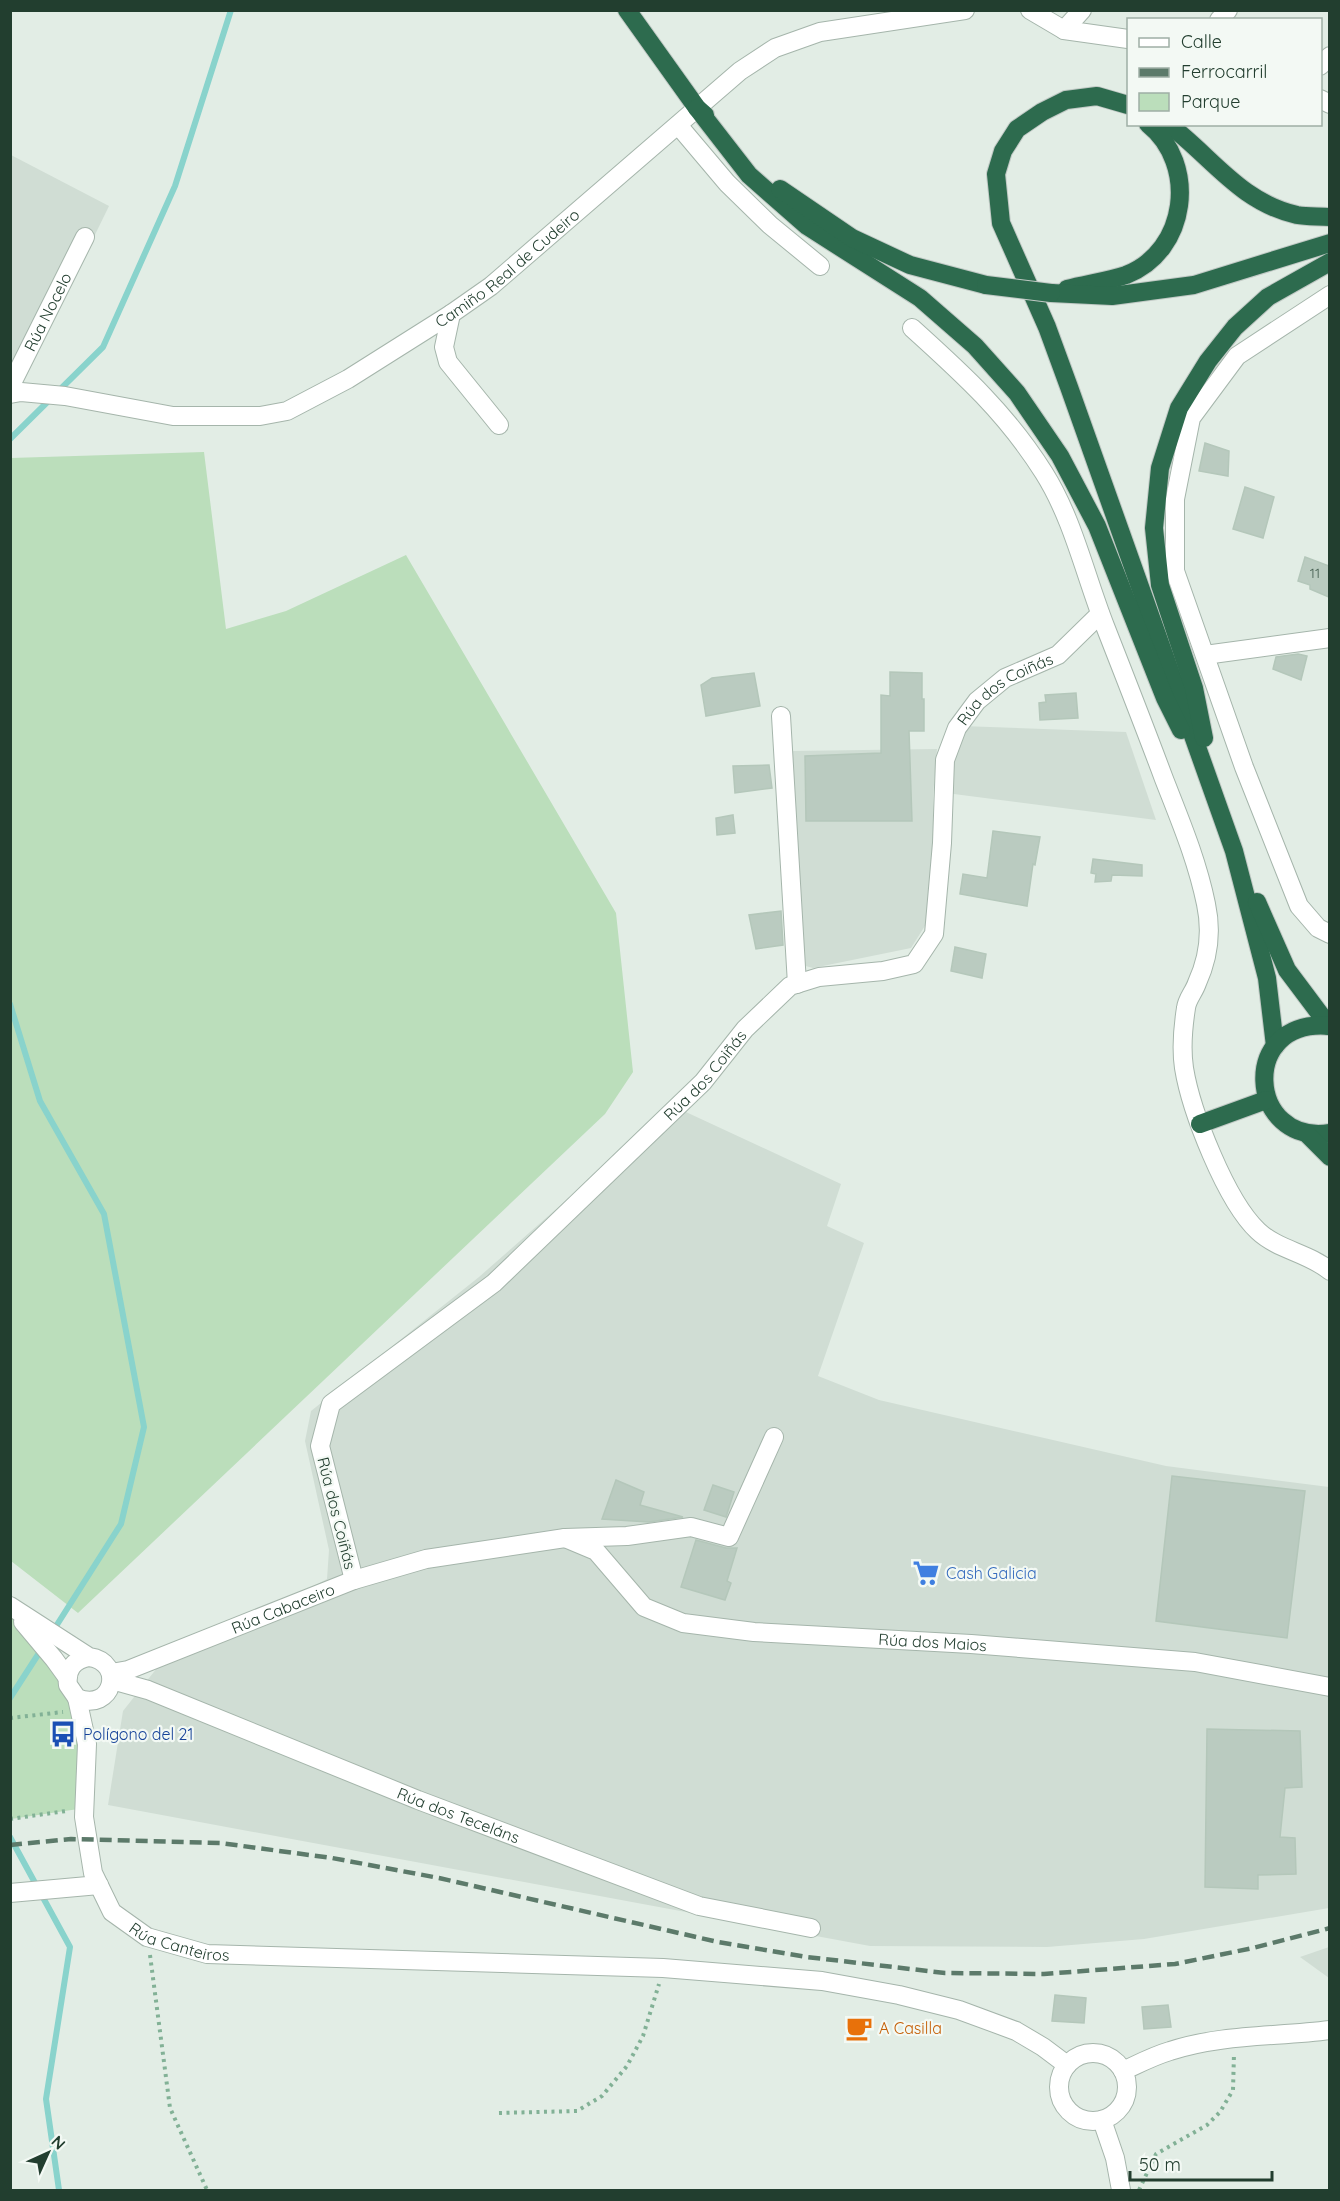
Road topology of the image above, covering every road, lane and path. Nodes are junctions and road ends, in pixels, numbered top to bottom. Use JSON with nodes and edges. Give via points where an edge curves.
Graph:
{"nodes":[{"id":1,"x":627,"y":10,"type":"edge"},
{"id":2,"x":965,"y":10,"type":"edge"},
{"id":3,"x":1029,"y":10,"type":"edge"},
{"id":4,"x":1082,"y":10,"type":"edge"},
{"id":5,"x":1064,"y":30,"type":"junction"},
{"id":6,"x":1127,"y":39,"type":"edge"},
{"id":7,"x":1125,"y":105,"type":"edge"},
{"id":8,"x":697,"y":108,"type":"junction"},
{"id":9,"x":678,"y":125,"type":"junction"},
{"id":10,"x":1150,"y":126,"type":"edge"},
{"id":11,"x":1171,"y":126,"type":"edge"},
{"id":12,"x":1329,"y":217,"type":"edge"},
{"id":13,"x":85,"y":237,"type":"dead end"},
{"id":14,"x":1329,"y":243,"type":"edge"},
{"id":15,"x":1329,"y":262,"type":"edge"},
{"id":16,"x":820,"y":266,"type":"dead end"},
{"id":17,"x":1051,"y":293,"type":"junction"},
{"id":18,"x":1329,"y":295,"type":"edge"},
{"id":19,"x":452,"y":314,"type":"junction"},
{"id":20,"x":912,"y":328,"type":"dead end"},
{"id":21,"x":10,"y":387,"type":"edge"},
{"id":22,"x":10,"y":394,"type":"edge"},
{"id":23,"x":499,"y":425,"type":"dead end"},
{"id":24,"x":1100,"y":614,"type":"junction"},
{"id":25,"x":1329,"y":638,"type":"edge"},
{"id":26,"x":1205,"y":655,"type":"junction"},
{"id":27,"x":781,"y":716,"type":"dead end"},
{"id":28,"x":1218,"y":804,"type":"junction"},
{"id":29,"x":1234,"y":851,"type":"junction"},
{"id":30,"x":1329,"y":934,"type":"edge"},
{"id":31,"x":797,"y":984,"type":"junction"},
{"id":32,"x":1329,"y":1026,"type":"edge"},
{"id":33,"x":1275,"y":1046,"type":"junction"},
{"id":34,"x":1266,"y":1100,"type":"junction"},
{"id":35,"x":1200,"y":1124,"type":"junction"},
{"id":36,"x":1329,"y":1133,"type":"edge"},
{"id":37,"x":1307,"y":1134,"type":"junction"},
{"id":38,"x":1329,"y":1156,"type":"edge"},
{"id":39,"x":1329,"y":1271,"type":"edge"},
{"id":40,"x":774,"y":1437,"type":"dead end"},
{"id":41,"x":565,"y":1538,"type":"junction"},
{"id":42,"x":354,"y":1580,"type":"junction"},
{"id":43,"x":10,"y":1606,"type":"edge"},
{"id":44,"x":10,"y":1610,"type":"edge"},
{"id":45,"x":89,"y":1657,"type":"junction"},
{"id":46,"x":67,"y":1677,"type":"junction"},
{"id":47,"x":111,"y":1677,"type":"junction"},
{"id":48,"x":1329,"y":1687,"type":"edge"},
{"id":49,"x":77,"y":1698,"type":"junction"},
{"id":50,"x":101,"y":1699,"type":"junction"},
{"id":51,"x":56,"y":1711,"type":"dead end"},
{"id":52,"x":10,"y":1718,"type":"edge"},
{"id":53,"x":87,"y":1744,"type":"junction"},
{"id":54,"x":85,"y":1808,"type":"junction"},
{"id":55,"x":10,"y":1819,"type":"edge"},
{"id":56,"x":99,"y":1885,"type":"junction"},
{"id":57,"x":10,"y":1893,"type":"edge"},
{"id":58,"x":811,"y":1928,"type":"dead end"},
{"id":59,"x":147,"y":1937,"type":"junction"},
{"id":60,"x":663,"y":1968,"type":"junction"},
{"id":61,"x":1329,"y":2030,"type":"edge"},
{"id":62,"x":1235,"y":2037,"type":"junction"},
{"id":63,"x":1067,"y":2065,"type":"junction"},
{"id":64,"x":1123,"y":2072,"type":"junction"},
{"id":65,"x":499,"y":2113,"type":"dead end"},
{"id":66,"x":1102,"y":2120,"type":"junction"},
{"id":67,"x":207,"y":2190,"type":"edge"},
{"id":68,"x":1121,"y":2190,"type":"edge"},
{"id":69,"x":1139,"y":2190,"type":"edge"}],
"edges":[{"from":1,"to":8,"type":"highway"},
{"from":2,"to":8,"type":"street","name":"Camiño Real de Cudeiro","via":[[795,39],[740,71]]},
{"from":3,"to":5,"type":"street"},
{"from":4,"to":5,"type":"street"},
{"from":5,"to":6,"type":"street"},
{"from":7,"to":28,"type":"highway","via":[[1097,96],[1066,100],[1017,129],[1003,151],[996,174],[1001,223],[1050,337]]},
{"from":8,"to":9,"type":"street","name":"Camiño Real de Cudeiro"},
{"from":8,"to":17,"type":"highway","bridge":true,"via":[[783,192],[852,238],[910,265],[986,285]]},
{"from":8,"to":28,"type":"highway","via":[[749,175],[807,226],[920,298],[975,346],[1017,393],[1060,456],[1097,526],[1165,698]]},
{"from":9,"to":16,"type":"street","via":[[761,217]]},
{"from":9,"to":19,"type":"street","name":"Camiño Real de Cudeiro","via":[[491,286]]},
{"from":10,"to":17,"type":"highway","via":[[1174,158],[1181,191],[1178,217],[1167,241],[1151,259],[1127,274]]},
{"from":11,"to":12,"type":"highway","via":[[1250,196],[1298,215]]},
{"from":13,"to":21,"type":"street","name":"Rúa Nocelo"},
{"from":14,"to":17,"type":"highway","via":[[1194,285],[1112,296]]},
{"from":15,"to":28,"type":"highway","via":[[1268,297],[1235,327],[1179,408],[1160,468],[1154,528],[1160,585],[1194,688]]},
{"from":18,"to":26,"type":"street","via":[[1237,356],[1191,418],[1175,499],[1175,571]]},
{"from":19,"to":22,"type":"street","name":"Camiño Real de Cudeiro","via":[[348,379],[287,411],[251,416],[173,416],[65,396]]},
{"from":19,"to":23,"type":"street","via":[[444,347],[448,362]]},
{"from":20,"to":24,"type":"street","via":[[1007,419],[1045,475],[1064,513]]},
{"from":24,"to":31,"type":"street","name":"Rúa dos Coiñás","via":[[1058,655],[1005,678],[978,701],[957,728],[945,760],[934,934],[914,964],[819,977]]},
{"from":24,"to":35,"type":"street","via":[[1194,857],[1206,904],[1211,930],[1208,957],[1186,1004],[1182,1045],[1184,1069]]},
{"from":25,"to":26,"type":"street"},
{"from":26,"to":30,"type":"street","via":[[1299,906],[1318,928]]},
{"from":27,"to":31,"type":"street"},
{"from":28,"to":29,"type":"highway"},
{"from":29,"to":32,"type":"highway","via":[[1287,970]]},
{"from":29,"to":33,"type":"highway","via":[[1268,978]]},
{"from":31,"to":42,"type":"street","name":"Rúa dos Coiñás","via":[[790,986],[745,1029],[703,1082],[495,1284],[331,1404],[320,1446]]},
{"from":32,"to":33,"type":"highway","via":[[1298,1028]]},
{"from":33,"to":34,"type":"highway","via":[[1266,1061]]},
{"from":34,"to":35,"type":"highway"},
{"from":34,"to":37,"type":"highway","via":[[1280,1118]]},
{"from":35,"to":39,"type":"street","via":[[1219,1170],[1259,1232],[1318,1261]]},
{"from":36,"to":37,"type":"highway"},
{"from":37,"to":38,"type":"highway"},
{"from":40,"to":41,"type":"street","name":"Rúa Cabaceiro","via":[[729,1537],[691,1527],[627,1536]]},
{"from":41,"to":42,"type":"street","name":"Rúa Cabaceiro","via":[[426,1559]]},
{"from":41,"to":48,"type":"street","name":"Rúa dos Maios","via":[[596,1551],[644,1607],[683,1623],[754,1632],[1195,1662]]},
{"from":42,"to":47,"type":"street","name":"Rúa Cabaceiro"},
{"from":43,"to":45,"type":"street"},
{"from":44,"to":46,"type":"street"},
{"from":45,"to":46,"type":"street","via":[[73,1663]]},
{"from":45,"to":47,"type":"street","via":[[105,1663]]},
{"from":46,"to":49,"type":"street"},
{"from":47,"to":50,"type":"street","via":[[110,1689]]},
{"from":47,"to":58,"type":"street","name":"Rúa dos Teceláns","via":[[418,1800],[699,1906]]},
{"from":49,"to":50,"type":"street"},
{"from":49,"to":53,"type":"street"},
{"from":50,"to":53,"type":"street"},
{"from":51,"to":52,"type":"path"},
{"from":53,"to":54,"type":"street","name":"Rúa Canteiros"},
{"from":54,"to":55,"type":"path"},
{"from":54,"to":56,"type":"street","name":"Rúa Canteiros","via":[[93,1873]]},
{"from":56,"to":57,"type":"street"},
{"from":56,"to":59,"type":"street","name":"Rúa Canteiros","via":[[112,1912]]},
{"from":59,"to":60,"type":"street","name":"Rúa Canteiros","via":[[207,1954]]},
{"from":59,"to":67,"type":"path","via":[[170,2109]]},
{"from":60,"to":63,"type":"street","name":"Rúa Canteiros","via":[[794,1978],[928,2001],[1016,2031]]},
{"from":60,"to":65,"type":"path","via":[[643,2036],[627,2066],[602,2096],[577,2111]]},
{"from":61,"to":62,"type":"street"},
{"from":62,"to":64,"type":"street","via":[[1171,2050]]},
{"from":62,"to":69,"type":"path","via":[[1233,2090],[1220,2112],[1207,2125],[1156,2154]]},
{"from":63,"to":64,"type":"street","via":[[1080,2056],[1097,2053],[1112,2059]]},
{"from":63,"to":66,"type":"street","via":[[1060,2081],[1065,2105],[1077,2117]]},
{"from":64,"to":66,"type":"street","via":[[1127,2086],[1124,2101],[1115,2113]]},
{"from":66,"to":68,"type":"street"}]}
